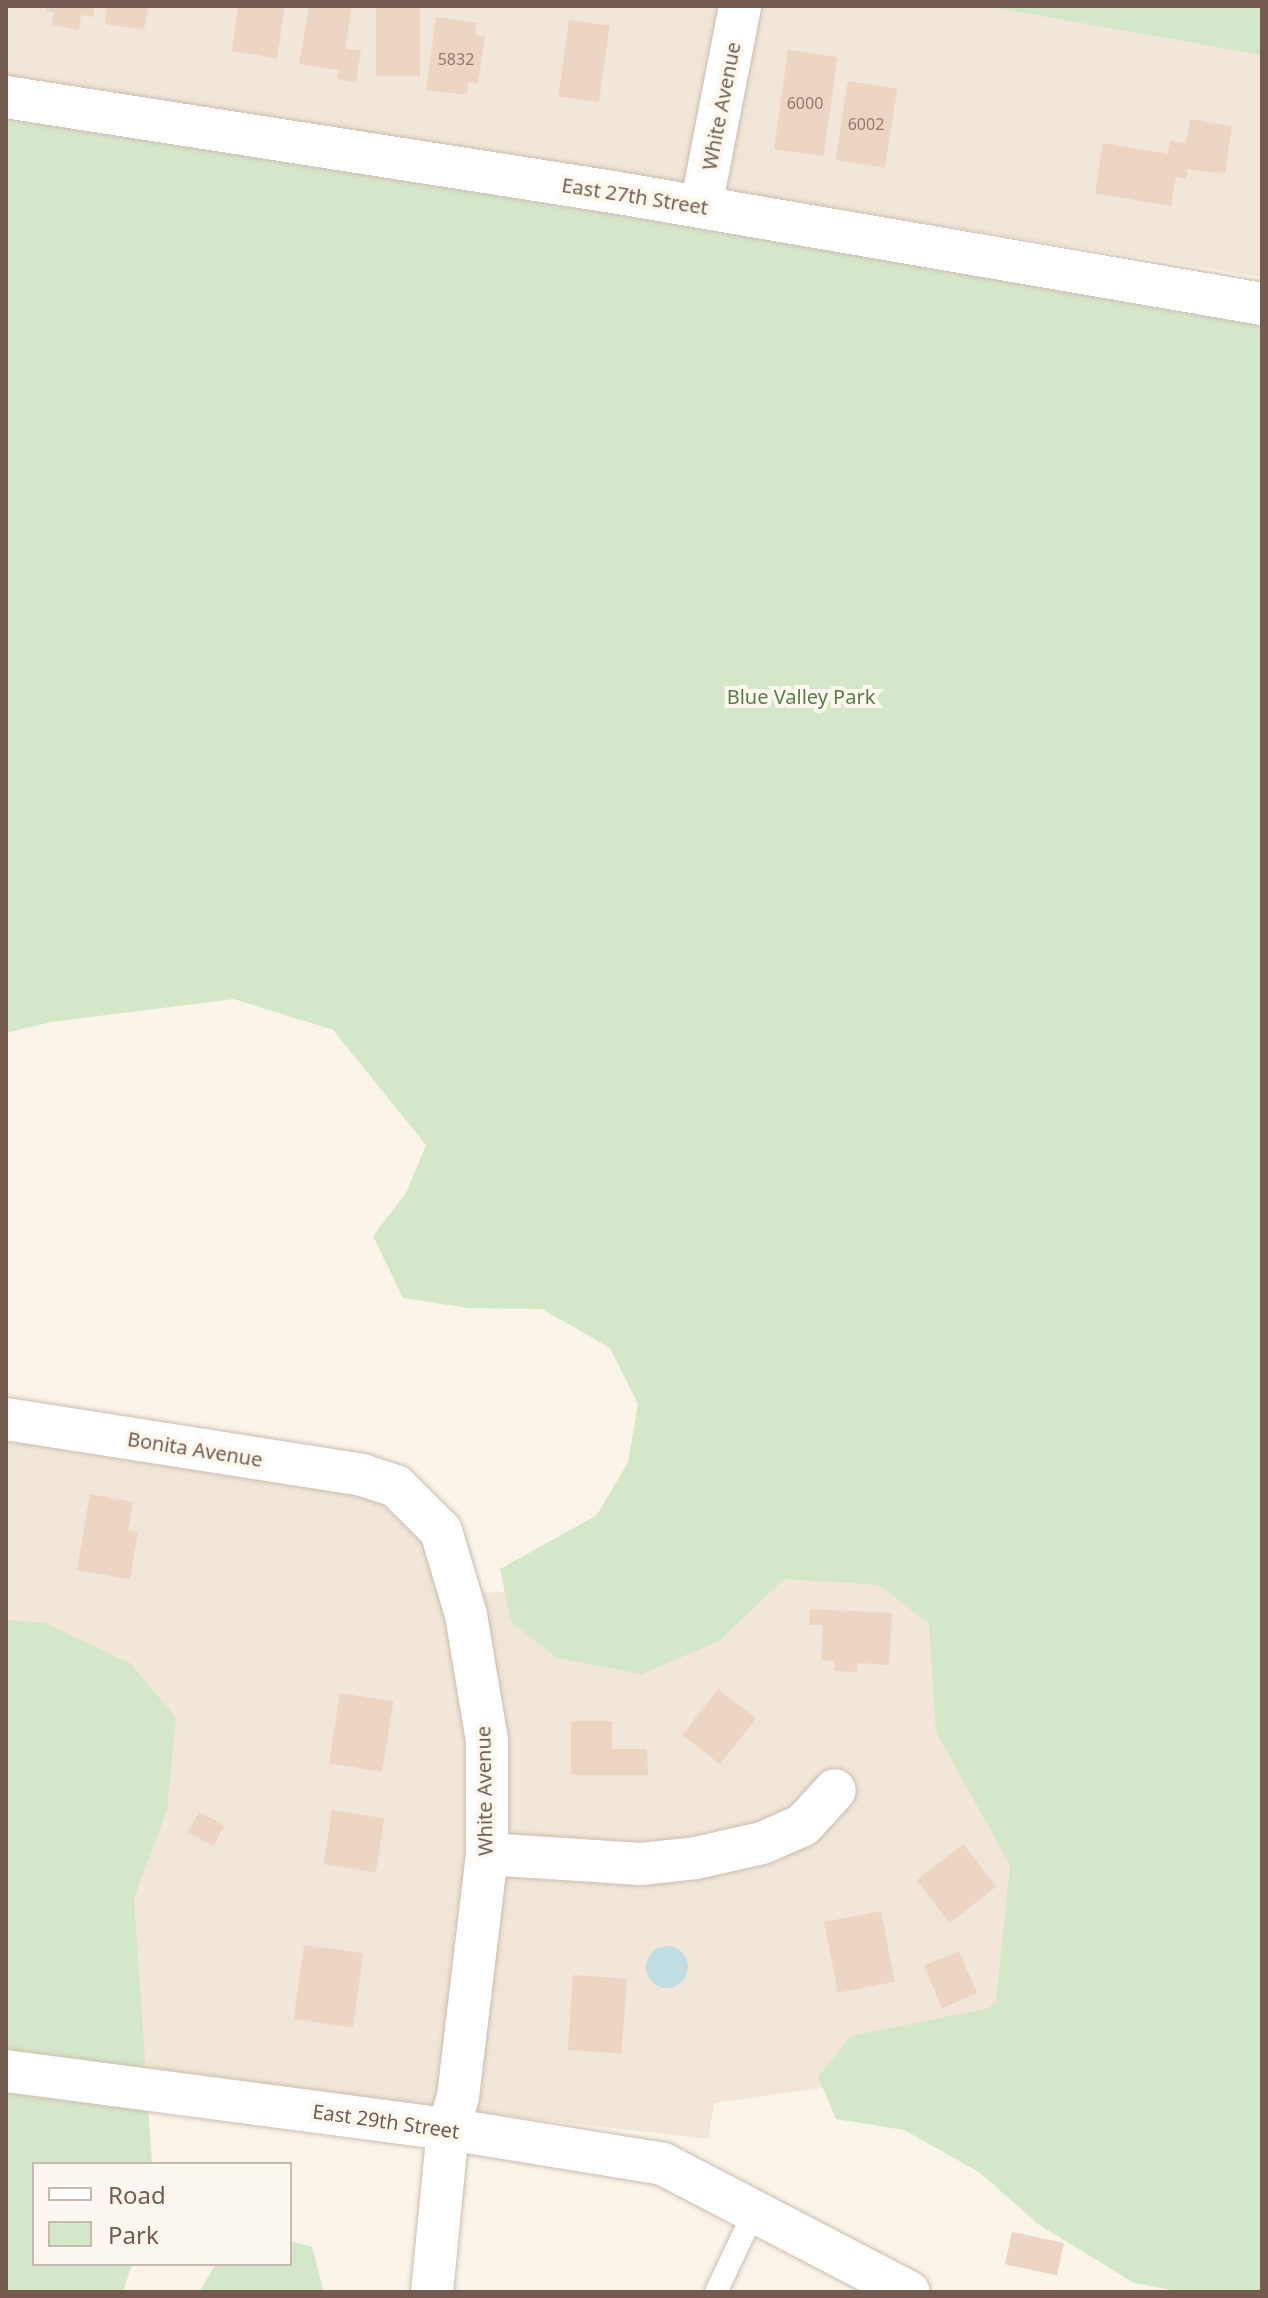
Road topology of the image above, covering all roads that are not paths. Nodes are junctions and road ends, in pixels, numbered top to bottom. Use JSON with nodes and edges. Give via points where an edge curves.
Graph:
{"nodes":[{"id":1,"x":740,"y":6,"type":"edge"},
{"id":2,"x":6,"y":97,"type":"edge"},
{"id":3,"x":701,"y":207,"type":"junction"},
{"id":4,"x":1262,"y":304,"type":"edge"},
{"id":5,"x":6,"y":1419,"type":"edge"},
{"id":6,"x":384,"y":1482,"type":"joint"},
{"id":7,"x":835,"y":1790,"type":"dead end"},
{"id":8,"x":487,"y":1854,"type":"junction"},
{"id":9,"x":6,"y":2071,"type":"edge"},
{"id":10,"x":448,"y":2129,"type":"junction"},
{"id":11,"x":755,"y":2210,"type":"junction"},
{"id":12,"x":432,"y":2292,"type":"edge"},
{"id":13,"x":716,"y":2292,"type":"edge"},
{"id":14,"x":909,"y":2292,"type":"edge"}],
"edges":[{"from":1,"to":3,"type":"street","name":"White Avenue"},
{"from":2,"to":3,"type":"street","name":"East 27th Street"},
{"from":3,"to":4,"type":"street","name":"East 27th Street"},
{"from":5,"to":6,"type":"street","name":"Bonita Avenue"},
{"from":6,"to":8,"type":"street","name":"White Avenue","via":[[396,1486],[441,1531],[466,1615],[487,1741]]},
{"from":7,"to":8,"type":"street","via":[[803,1825],[762,1843],[696,1858],[641,1864]]},
{"from":8,"to":10,"type":"street","name":"White Avenue","via":[[458,2097]]},
{"from":9,"to":10,"type":"street","name":"East 29th Street"},
{"from":10,"to":11,"type":"street","name":"East 29th Street","via":[[663,2164]]},
{"from":10,"to":12,"type":"street","name":"White Avenue"},
{"from":11,"to":13,"type":"lane"},
{"from":11,"to":14,"type":"street","name":"East 29th Street"}]}
